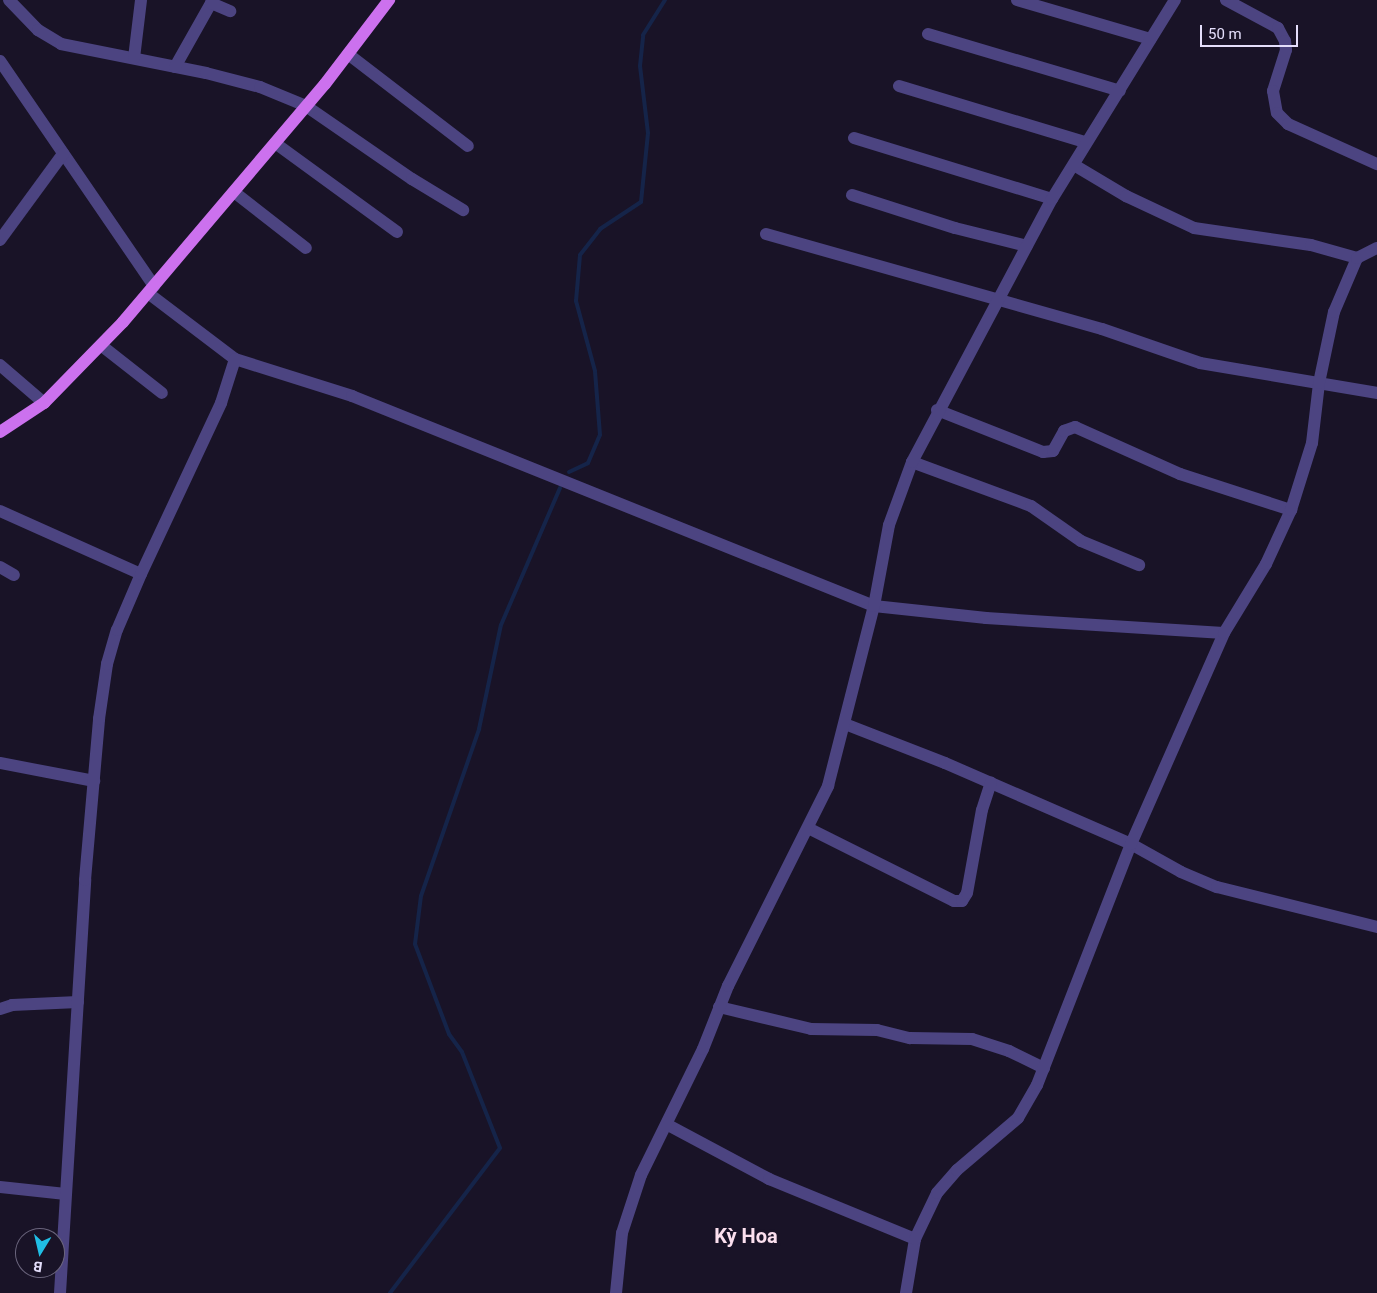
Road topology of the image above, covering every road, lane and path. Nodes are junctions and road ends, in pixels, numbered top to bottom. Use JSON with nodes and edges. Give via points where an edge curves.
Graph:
{"nodes":[{"id":1,"x":9,"y":0,"type":"edge"},
{"id":2,"x":141,"y":0,"type":"edge"},
{"id":3,"x":389,"y":0,"type":"edge"},
{"id":4,"x":1017,"y":0,"type":"edge"},
{"id":5,"x":1175,"y":0,"type":"edge"},
{"id":6,"x":1226,"y":0,"type":"edge"},
{"id":7,"x":230,"y":11,"type":"dead end"},
{"id":8,"x":928,"y":34,"type":"dead end"},
{"id":9,"x":1150,"y":39,"type":"junction"},
{"id":10,"x":348,"y":54,"type":"junction"},
{"id":11,"x":134,"y":58,"type":"junction"},
{"id":12,"x":0,"y":62,"type":"edge"},
{"id":13,"x":175,"y":67,"type":"junction"},
{"id":14,"x":899,"y":86,"type":"dead end"},
{"id":15,"x":1120,"y":92,"type":"junction"},
{"id":16,"x":306,"y":106,"type":"junction"},
{"id":17,"x":854,"y":138,"type":"dead end"},
{"id":18,"x":1085,"y":142,"type":"junction"},
{"id":19,"x":275,"y":143,"type":"junction"},
{"id":20,"x":468,"y":146,"type":"dead end"},
{"id":21,"x":63,"y":154,"type":"junction"},
{"id":22,"x":1377,"y":164,"type":"edge"},
{"id":23,"x":1074,"y":165,"type":"junction"},
{"id":24,"x":234,"y":192,"type":"junction"},
{"id":25,"x":852,"y":195,"type":"dead end"},
{"id":26,"x":1052,"y":199,"type":"junction"},
{"id":27,"x":464,"y":210,"type":"dead end"},
{"id":28,"x":397,"y":232,"type":"dead end"},
{"id":29,"x":766,"y":234,"type":"dead end"},
{"id":30,"x":0,"y":240,"type":"edge"},
{"id":31,"x":1027,"y":246,"type":"junction"},
{"id":32,"x":306,"y":248,"type":"dead end"},
{"id":33,"x":1377,"y":248,"type":"edge"},
{"id":34,"x":1357,"y":258,"type":"junction"},
{"id":35,"x":151,"y":290,"type":"junction"},
{"id":36,"x":998,"y":300,"type":"junction"},
{"id":37,"x":102,"y":346,"type":"junction"},
{"id":38,"x":235,"y":359,"type":"junction"},
{"id":39,"x":0,"y":365,"type":"edge"},
{"id":40,"x":1319,"y":383,"type":"junction"},
{"id":41,"x":162,"y":393,"type":"dead end"},
{"id":42,"x":1377,"y":393,"type":"edge"},
{"id":43,"x":44,"y":403,"type":"junction"},
{"id":44,"x":937,"y":410,"type":"junction"},
{"id":45,"x":0,"y":432,"type":"edge"},
{"id":46,"x":912,"y":462,"type":"junction"},
{"id":47,"x":1292,"y":510,"type":"junction"},
{"id":48,"x":0,"y":511,"type":"edge"},
{"id":49,"x":1139,"y":565,"type":"dead end"},
{"id":50,"x":0,"y":567,"type":"edge"},
{"id":51,"x":141,"y":574,"type":"junction"},
{"id":52,"x":14,"y":575,"type":"dead end"},
{"id":53,"x":874,"y":606,"type":"junction"},
{"id":54,"x":1224,"y":633,"type":"junction"},
{"id":55,"x":845,"y":724,"type":"junction"},
{"id":56,"x":0,"y":763,"type":"edge"},
{"id":57,"x":94,"y":781,"type":"junction"},
{"id":58,"x":991,"y":782,"type":"junction"},
{"id":59,"x":808,"y":828,"type":"junction"},
{"id":60,"x":1131,"y":844,"type":"junction"},
{"id":61,"x":1377,"y":927,"type":"edge"},
{"id":62,"x":78,"y":1002,"type":"junction"},
{"id":63,"x":719,"y":1007,"type":"junction"},
{"id":64,"x":0,"y":1009,"type":"edge"},
{"id":65,"x":1044,"y":1068,"type":"junction"},
{"id":66,"x":668,"y":1125,"type":"junction"},
{"id":67,"x":0,"y":1187,"type":"edge"},
{"id":68,"x":66,"y":1194,"type":"junction"},
{"id":69,"x":915,"y":1239,"type":"junction"},
{"id":70,"x":60,"y":1293,"type":"edge"},
{"id":71,"x":616,"y":1293,"type":"edge"},
{"id":72,"x":906,"y":1293,"type":"edge"}],
"edges":[{"from":1,"to":11,"type":"street","via":[[38,30],[61,44]]},
{"from":2,"to":11,"type":"street"},
{"from":3,"to":10,"type":"main road"},
{"from":4,"to":9,"type":"street"},
{"from":5,"to":9,"type":"street"},
{"from":6,"to":22,"type":"street","via":[[1278,28],[1285,41],[1286,50],[1273,91],[1277,113],[1288,124]]},
{"from":7,"to":13,"type":"street","via":[[211,3]]},
{"from":8,"to":15,"type":"street"},
{"from":9,"to":15,"type":"street"},
{"from":10,"to":16,"type":"main road"},
{"from":10,"to":20,"type":"street"},
{"from":11,"to":13,"type":"street"},
{"from":12,"to":21,"type":"street"},
{"from":13,"to":16,"type":"street","via":[[260,87]]},
{"from":14,"to":18,"type":"street"},
{"from":15,"to":18,"type":"street"},
{"from":16,"to":19,"type":"main road"},
{"from":16,"to":27,"type":"street","via":[[412,179]]},
{"from":17,"to":26,"type":"street"},
{"from":18,"to":23,"type":"street"},
{"from":19,"to":24,"type":"main road"},
{"from":19,"to":28,"type":"street"},
{"from":21,"to":30,"type":"street"},
{"from":21,"to":35,"type":"street"},
{"from":23,"to":26,"type":"street"},
{"from":23,"to":34,"type":"street","via":[[1126,196],[1194,228],[1310,245]]},
{"from":24,"to":32,"type":"street"},
{"from":24,"to":35,"type":"main road"},
{"from":25,"to":31,"type":"street","via":[[954,228]]},
{"from":26,"to":31,"type":"street"},
{"from":29,"to":36,"type":"street"},
{"from":31,"to":36,"type":"street"},
{"from":33,"to":34,"type":"street"},
{"from":34,"to":40,"type":"street","via":[[1334,312]]},
{"from":35,"to":37,"type":"main road"},
{"from":35,"to":38,"type":"street","via":[[210,343]]},
{"from":36,"to":40,"type":"street","via":[[1200,363]]},
{"from":36,"to":44,"type":"street"},
{"from":37,"to":41,"type":"street"},
{"from":37,"to":43,"type":"main road"},
{"from":38,"to":51,"type":"street","via":[[221,403]]},
{"from":38,"to":53,"type":"street","via":[[352,396]]},
{"from":39,"to":43,"type":"street"},
{"from":40,"to":42,"type":"street"},
{"from":40,"to":47,"type":"street","via":[[1312,443]]},
{"from":43,"to":45,"type":"main road"},
{"from":44,"to":46,"type":"street"},
{"from":44,"to":47,"type":"street","via":[[1043,452],[1053,451],[1064,431],[1075,427],[1180,474]]},
{"from":46,"to":49,"type":"street","via":[[1031,506],[1081,541]]},
{"from":46,"to":53,"type":"street","via":[[889,525]]},
{"from":47,"to":54,"type":"street","via":[[1266,564]]},
{"from":48,"to":51,"type":"street"},
{"from":50,"to":52,"type":"street"},
{"from":51,"to":57,"type":"street","via":[[107,664]]},
{"from":53,"to":54,"type":"street","via":[[986,618]]},
{"from":53,"to":55,"type":"street"},
{"from":54,"to":60,"type":"street"},
{"from":55,"to":58,"type":"street"},
{"from":55,"to":59,"type":"street","via":[[828,786]]},
{"from":56,"to":57,"type":"street"},
{"from":57,"to":62,"type":"street"},
{"from":58,"to":59,"type":"street","via":[[982,810],[967,893],[962,901],[947,898],[905,874]]},
{"from":58,"to":60,"type":"street"},
{"from":59,"to":63,"type":"street"},
{"from":60,"to":61,"type":"street","via":[[1181,872],[1217,887]]},
{"from":60,"to":65,"type":"street"},
{"from":62,"to":64,"type":"street","via":[[12,1005]]},
{"from":62,"to":68,"type":"street"},
{"from":63,"to":65,"type":"street","via":[[811,1029],[877,1030],[910,1038],[972,1039],[1009,1051]]},
{"from":63,"to":66,"type":"street"},
{"from":65,"to":69,"type":"street","via":[[1031,1099],[1018,1118],[941,1187]]},
{"from":66,"to":69,"type":"street","via":[[769,1179]]},
{"from":66,"to":71,"type":"street","via":[[641,1175],[626,1216]]},
{"from":67,"to":68,"type":"street"},
{"from":68,"to":70,"type":"street"},
{"from":69,"to":72,"type":"street"}]}
